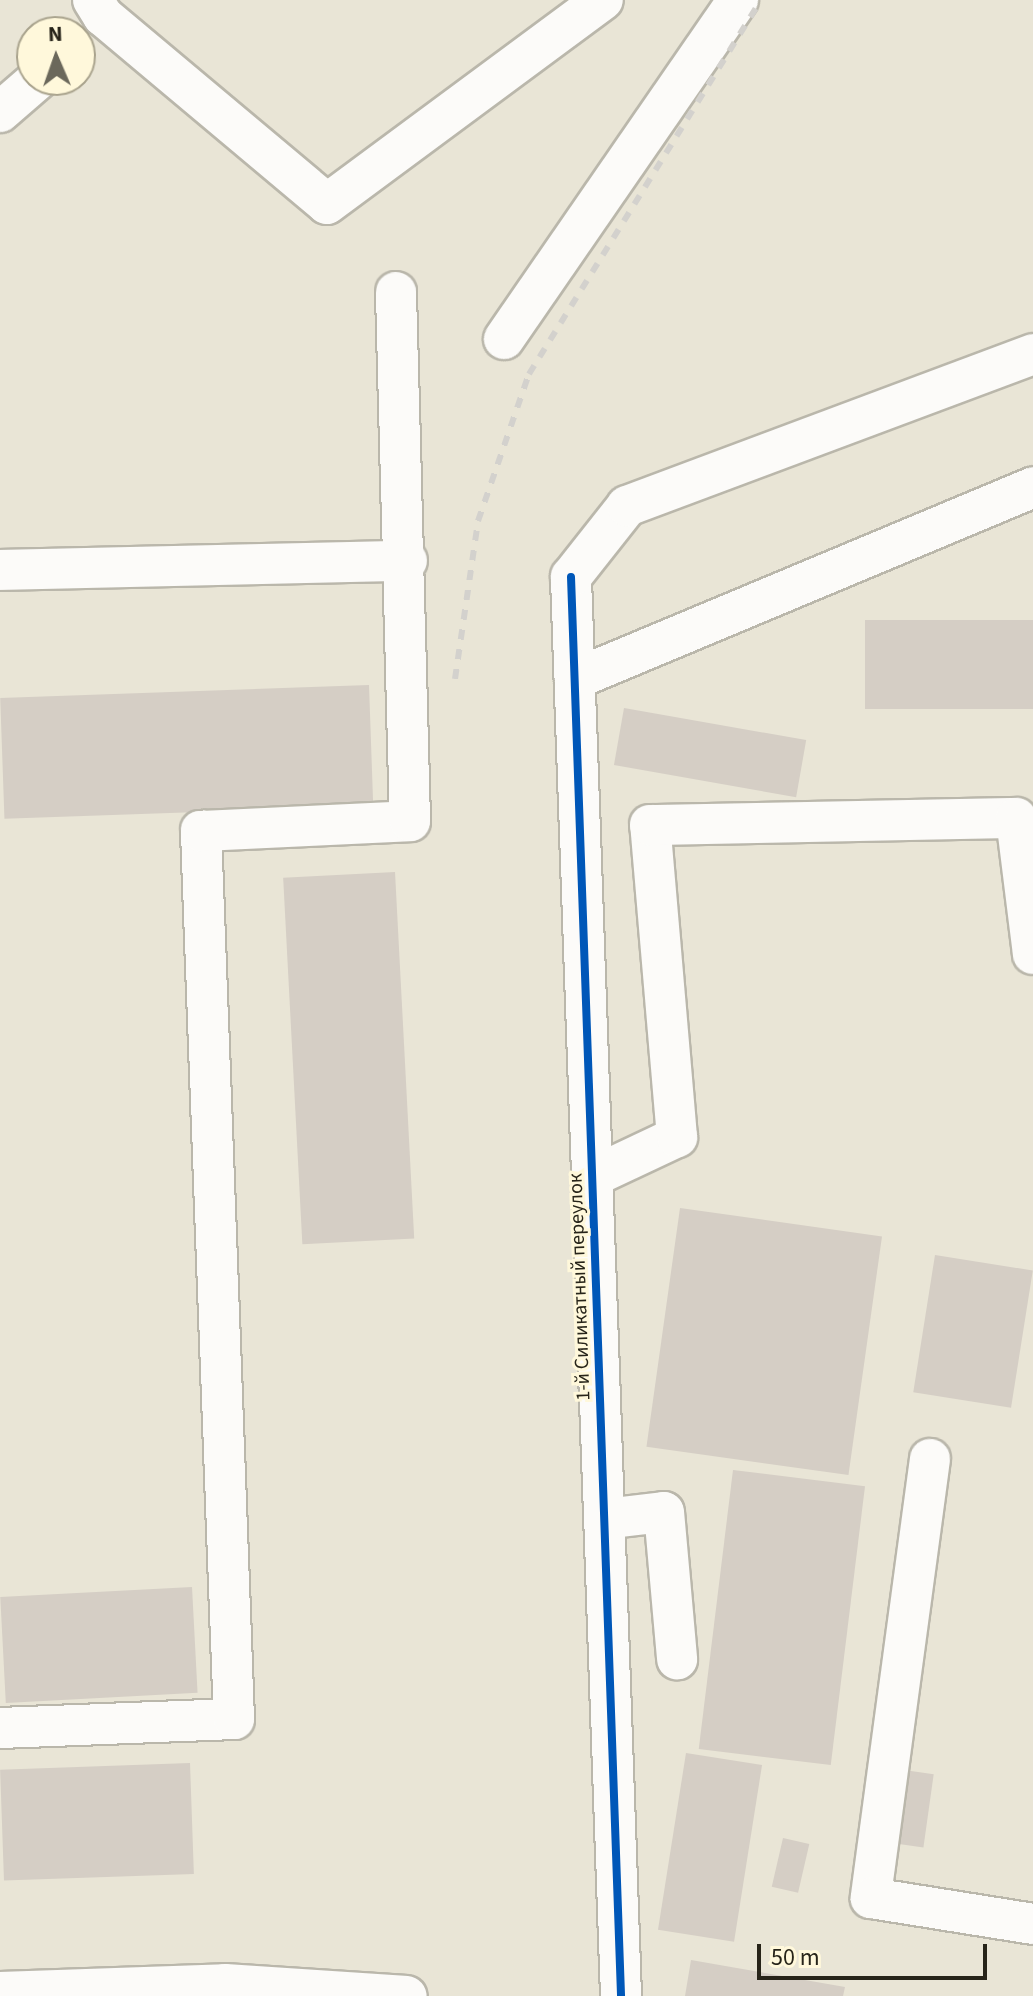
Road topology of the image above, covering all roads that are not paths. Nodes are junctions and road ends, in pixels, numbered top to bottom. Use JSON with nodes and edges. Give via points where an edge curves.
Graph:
{"nodes":[{"id":1,"x":603,"y":0,"type":"edge"},
{"id":2,"x":738,"y":0,"type":"edge"},
{"id":3,"x":98,"y":14,"type":"edge"},
{"id":4,"x":18,"y":96,"type":"edge"},
{"id":5,"x":0,"y":112,"type":"edge"},
{"id":6,"x":396,"y":292,"type":"dead end"},
{"id":7,"x":504,"y":339,"type":"dead end"},
{"id":8,"x":1033,"y":354,"type":"edge"},
{"id":9,"x":1033,"y":487,"type":"edge"},
{"id":10,"x":407,"y":561,"type":"junction"},
{"id":11,"x":0,"y":570,"type":"edge"},
{"id":12,"x":575,"y":679,"type":"junction"},
{"id":13,"x":1033,"y":954,"type":"edge"},
{"id":14,"x":592,"y":1177,"type":"junction"},
{"id":15,"x":930,"y":1459,"type":"dead end"},
{"id":16,"x":604,"y":1519,"type":"junction"},
{"id":17,"x":677,"y":1659,"type":"dead end"},
{"id":18,"x":0,"y":1728,"type":"edge"},
{"id":19,"x":1033,"y":1924,"type":"edge"},
{"id":20,"x":0,"y":1992,"type":"edge"},
{"id":21,"x":407,"y":1996,"type":"edge"},
{"id":22,"x":621,"y":1996,"type":"edge"}],
"edges":[{"from":1,"to":3,"type":"street","via":[[327,204]]},
{"from":2,"to":7,"type":"street"},
{"from":4,"to":5,"type":"street"},
{"from":6,"to":10,"type":"street"},
{"from":8,"to":12,"type":"street","name":"1-й Силикатный переулок","via":[[627,506],[571,577]]},
{"from":9,"to":12,"type":"street"},
{"from":10,"to":11,"type":"street"},
{"from":10,"to":18,"type":"street","via":[[410,821],[201,831],[234,1719]]},
{"from":12,"to":14,"type":"street","name":"1-й Силикатный переулок"},
{"from":13,"to":14,"type":"street","via":[[1016,818],[650,825],[677,1137]]},
{"from":14,"to":16,"type":"street","name":"1-й Силикатный переулок"},
{"from":15,"to":19,"type":"street","via":[[871,1898]]},
{"from":16,"to":17,"type":"street","via":[[664,1512]]},
{"from":16,"to":22,"type":"street","name":"1-й Силикатный переулок"},
{"from":20,"to":21,"type":"street","via":[[225,1984]]}]}
